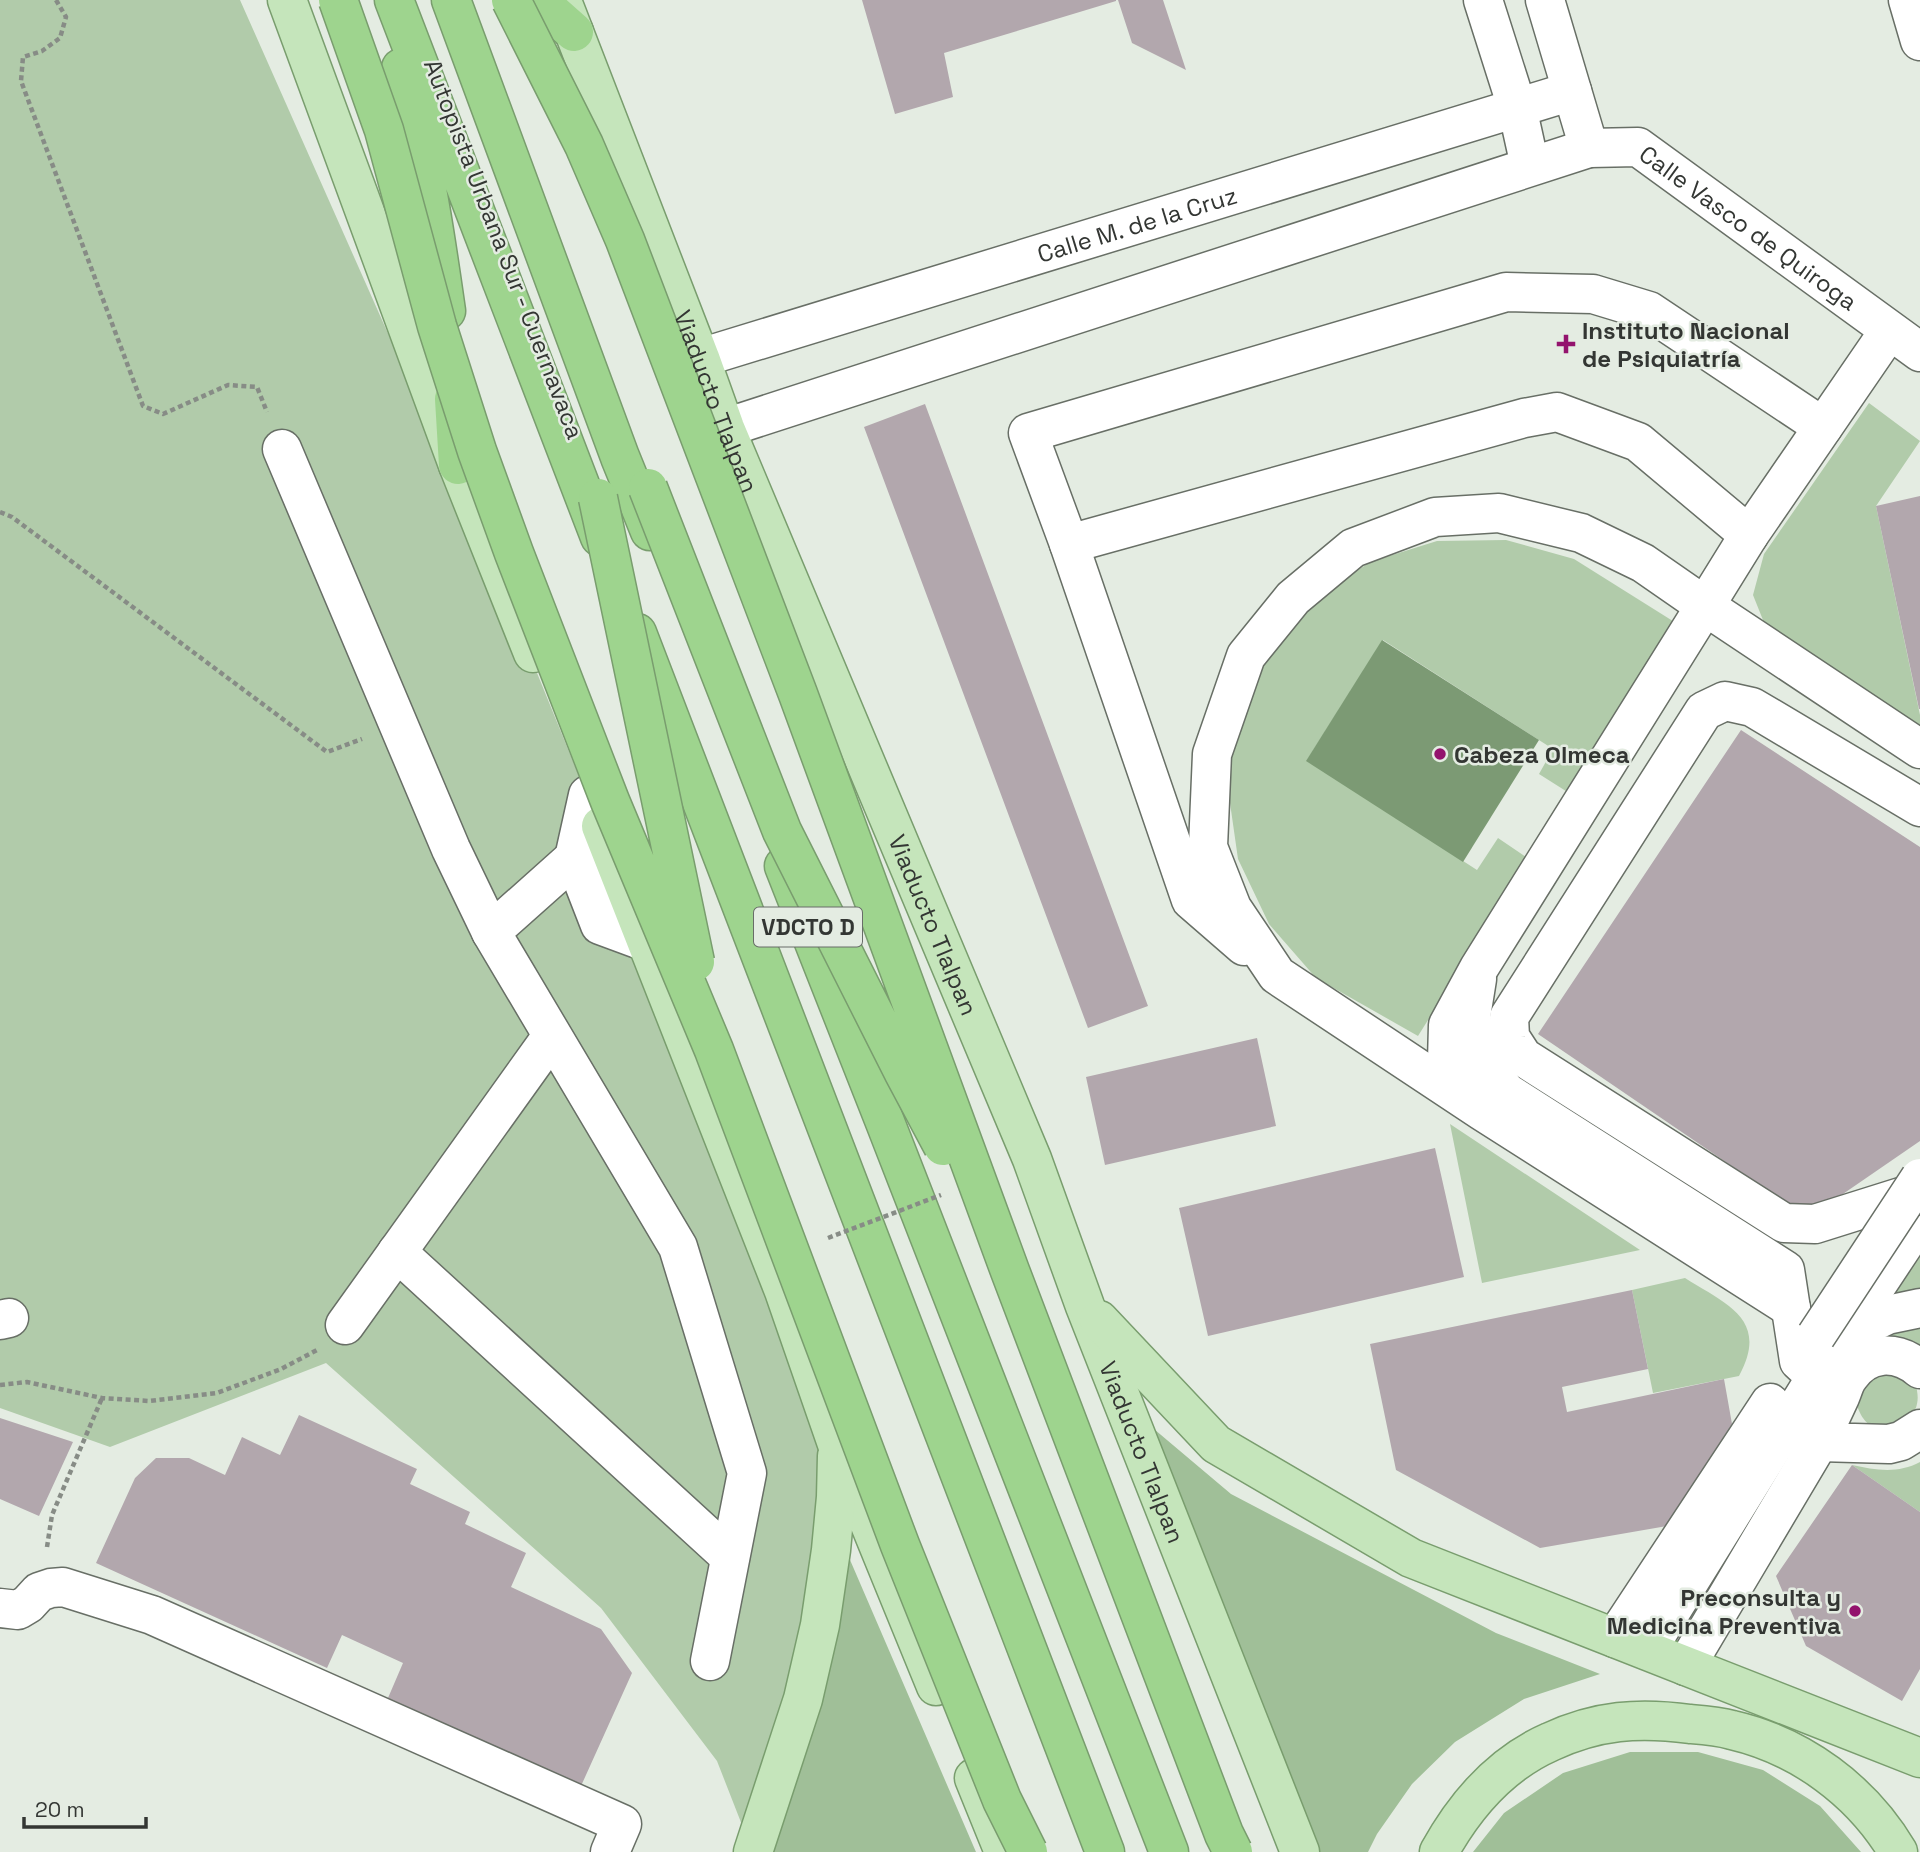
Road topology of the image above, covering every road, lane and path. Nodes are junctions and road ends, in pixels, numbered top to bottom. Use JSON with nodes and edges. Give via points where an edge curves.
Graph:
{"nodes":[{"id":1,"x":56,"y":0,"type":"edge"},
{"id":2,"x":287,"y":0,"type":"edge"},
{"id":3,"x":338,"y":0,"type":"edge"},
{"id":4,"x":393,"y":0,"type":"edge"},
{"id":5,"x":409,"y":0,"type":"edge"},
{"id":6,"x":451,"y":0,"type":"edge"},
{"id":7,"x":458,"y":0,"type":"edge"},
{"id":8,"x":511,"y":0,"type":"edge"},
{"id":9,"x":538,"y":0,"type":"edge"},
{"id":10,"x":1483,"y":0,"type":"edge"},
{"id":11,"x":1545,"y":0,"type":"edge"},
{"id":12,"x":1908,"y":0,"type":"edge"},
{"id":13,"x":568,"y":16,"type":"edge"},
{"id":14,"x":1920,"y":41,"type":"edge"},
{"id":15,"x":1572,"y":91,"type":"junction"},
{"id":16,"x":1517,"y":107,"type":"junction"},
{"id":17,"x":1589,"y":148,"type":"junction"},
{"id":18,"x":1530,"y":166,"type":"junction"},
{"id":19,"x":1889,"y":331,"type":"junction"},
{"id":20,"x":1920,"y":352,"type":"edge"},
{"id":21,"x":701,"y":358,"type":"junction"},
{"id":22,"x":1823,"y":427,"type":"junction"},
{"id":23,"x":725,"y":428,"type":"junction"},
{"id":24,"x":282,"y":449,"type":"joint"},
{"id":25,"x":458,"y":465,"type":"junction"},
{"id":26,"x":0,"y":512,"type":"edge"},
{"id":27,"x":1749,"y":535,"type":"junction"},
{"id":28,"x":1069,"y":544,"type":"junction"},
{"id":29,"x":1705,"y":606,"type":"junction"},
{"id":30,"x":399,"y":726,"type":"junction"},
{"id":31,"x":1920,"y":749,"type":"edge"},
{"id":32,"x":588,"y":794,"type":"junction"},
{"id":33,"x":1920,"y":807,"type":"edge"},
{"id":34,"x":575,"y":858,"type":"junction"},
{"id":35,"x":491,"y":932,"type":"junction"},
{"id":36,"x":646,"y":942,"type":"junction"},
{"id":37,"x":1479,"y":968,"type":"junction"},
{"id":38,"x":1277,"y":975,"type":"junction"},
{"id":39,"x":552,"y":1036,"type":"junction"},
{"id":40,"x":713,"y":1050,"type":"junction"},
{"id":41,"x":1482,"y":1111,"type":"junction"},
{"id":42,"x":1920,"y":1178,"type":"edge"},
{"id":43,"x":1920,"y":1191,"type":"edge"},
{"id":44,"x":942,"y":1194,"type":"dead end"},
{"id":45,"x":1920,"y":1220,"type":"edge"},
{"id":46,"x":826,"y":1239,"type":"dead end"},
{"id":47,"x":397,"y":1252,"type":"junction"},
{"id":48,"x":1010,"y":1271,"type":"junction"},
{"id":49,"x":1085,"y":1306,"type":"junction"},
{"id":50,"x":1791,"y":1308,"type":"junction"},
{"id":51,"x":1903,"y":1311,"type":"edge"},
{"id":52,"x":345,"y":1325,"type":"joint"},
{"id":53,"x":1825,"y":1357,"type":"junction"},
{"id":54,"x":1920,"y":1369,"type":"edge"},
{"id":55,"x":0,"y":1385,"type":"edge"},
{"id":56,"x":102,"y":1398,"type":"junction"},
{"id":57,"x":1920,"y":1429,"type":"edge"},
{"id":58,"x":1819,"y":1442,"type":"junction"},
{"id":59,"x":837,"y":1444,"type":"junction"},
{"id":60,"x":730,"y":1557,"type":"junction"},
{"id":61,"x":39,"y":1592,"type":"junction"},
{"id":62,"x":0,"y":1608,"type":"edge"},
{"id":63,"x":1631,"y":1644,"type":"junction"},
{"id":64,"x":710,"y":1661,"type":"dead end"},
{"id":65,"x":1686,"y":1666,"type":"junction"},
{"id":66,"x":1920,"y":1758,"type":"edge"},
{"id":67,"x":610,"y":1852,"type":"edge"},
{"id":68,"x":752,"y":1852,"type":"edge"},
{"id":69,"x":1004,"y":1852,"type":"edge"},
{"id":70,"x":1028,"y":1852,"type":"edge"},
{"id":71,"x":1105,"y":1852,"type":"edge"},
{"id":72,"x":1170,"y":1852,"type":"edge"},
{"id":73,"x":1233,"y":1852,"type":"edge"},
{"id":74,"x":1300,"y":1852,"type":"edge"},
{"id":75,"x":1439,"y":1852,"type":"edge"},
{"id":76,"x":1898,"y":1852,"type":"edge"}],
"edges":[{"from":1,"to":24,"type":"path","via":[[66,17],[60,38],[23,57],[21,81],[143,406],[163,414],[228,386],[257,387]]},
{"from":2,"to":25,"type":"main road"},
{"from":3,"to":40,"type":"highway","bridge":true,"via":[[384,130],[477,451],[610,801]]},
{"from":4,"to":25,"type":"highway","via":[[403,84],[439,257]]},
{"from":4,"to":71,"type":"highway","number":"VDCTO D"},
{"from":5,"to":40,"type":"highway","name":"Autopista Urbana Sur - Cuernavaca","bridge":true,"via":[[598,498]]},
{"from":6,"to":72,"type":"highway","number":"VDCTO D","via":[[620,457]]},
{"from":7,"to":48,"type":"highway","name":"Autopista Urbana Sur - Cuernavaca","bridge":true,"via":[[782,831]]},
{"from":8,"to":48,"type":"highway","bridge":true,"via":[[584,145],[625,240]]},
{"from":9,"to":13,"type":"highway"},
{"from":10,"to":16,"type":"street"},
{"from":11,"to":15,"type":"street"},
{"from":12,"to":14,"type":"street"},
{"from":13,"to":21,"type":"main road","name":"Viaducto Tlalpan"},
{"from":15,"to":16,"type":"street","name":"Calle M. de la Cruz"},
{"from":15,"to":17,"type":"street"},
{"from":16,"to":18,"type":"street"},
{"from":16,"to":21,"type":"street","name":"Calle M. de la Cruz"},
{"from":17,"to":18,"type":"street"},
{"from":17,"to":19,"type":"street","name":"Calle Vasco de Quiroga","via":[[1638,146]]},
{"from":18,"to":23,"type":"street"},
{"from":19,"to":20,"type":"street","name":"Calle Vasco de Quiroga"},
{"from":19,"to":22,"type":"street"},
{"from":21,"to":23,"type":"main road","name":"Viaducto Tlalpan"},
{"from":22,"to":27,"type":"street"},
{"from":22,"to":28,"type":"street","via":[[1650,312],[1593,294],[1506,292],[1028,433]]},
{"from":23,"to":49,"type":"main road","name":"Viaducto Tlalpan","via":[[1032,1159]]},
{"from":24,"to":30,"type":"street"},
{"from":25,"to":32,"type":"main road"},
{"from":26,"to":30,"type":"path","via":[[327,752]]},
{"from":27,"to":28,"type":"street","via":[[1638,442],[1557,412]]},
{"from":27,"to":29,"type":"street"},
{"from":28,"to":38,"type":"street","via":[[1191,900]]},
{"from":29,"to":31,"type":"street"},
{"from":29,"to":37,"type":"street"},
{"from":29,"to":38,"type":"street","via":[[1643,563],[1581,533],[1499,513],[1435,517],[1353,548],[1293,598],[1246,656],[1212,754],[1209,820],[1208,846],[1231,908]]},
{"from":30,"to":35,"type":"street"},
{"from":32,"to":34,"type":"street"},
{"from":32,"to":36,"type":"main road"},
{"from":33,"to":43,"type":"street","via":[[1752,707],[1725,701],[1704,711],[1509,1017],[1510,1037],[1523,1057],[1784,1223],[1815,1224]]},
{"from":34,"to":35,"type":"street"},
{"from":34,"to":36,"type":"street","via":[[600,925]]},
{"from":35,"to":39,"type":"street"},
{"from":36,"to":59,"type":"main road","via":[[784,1291]]},
{"from":37,"to":41,"type":"street","via":[[1448,1025],[1447,1061]]},
{"from":37,"to":50,"type":"street","via":[[1471,1017],[1481,1060],[1506,1092],[1785,1270]]},
{"from":38,"to":41,"type":"street"},
{"from":39,"to":47,"type":"street"},
{"from":39,"to":60,"type":"street","via":[[678,1247],[747,1474]]},
{"from":40,"to":70,"type":"highway","bridge":true,"via":[[900,1545],[1002,1800]]},
{"from":41,"to":50,"type":"street"},
{"from":42,"to":53,"type":"street","bridge":true},
{"from":44,"to":46,"type":"path","bridge":true},
{"from":45,"to":53,"type":"street"},
{"from":47,"to":52,"type":"street"},
{"from":47,"to":60,"type":"street"},
{"from":48,"to":73,"type":"highway","bridge":true},
{"from":49,"to":63,"type":"main road","via":[[1216,1444],[1411,1558]]},
{"from":49,"to":74,"type":"main road","name":"Viaducto Tlalpan"},
{"from":50,"to":53,"type":"street"},
{"from":51,"to":53,"type":"street"},
{"from":52,"to":56,"type":"path","via":[[321,1348],[217,1393],[149,1401]]},
{"from":53,"to":54,"type":"street","via":[[1863,1362],[1890,1355]]},
{"from":53,"to":58,"type":"street"},
{"from":53,"to":63,"type":"street"},
{"from":55,"to":56,"type":"path","via":[[27,1382]]},
{"from":56,"to":61,"type":"path","via":[[52,1515]]},
{"from":57,"to":58,"type":"street","via":[[1889,1444]]},
{"from":58,"to":65,"type":"street"},
{"from":59,"to":68,"type":"main road","via":[[836,1497],[820,1625],[803,1699]]},
{"from":59,"to":69,"type":"main road"},
{"from":60,"to":64,"type":"street"},
{"from":61,"to":62,"type":"street","via":[[18,1610]]},
{"from":61,"to":67,"type":"street","via":[[63,1587],[152,1615],[622,1824]]},
{"from":63,"to":65,"type":"main road"},
{"from":65,"to":66,"type":"main road"},
{"from":75,"to":76,"type":"main road","via":[[1472,1800],[1521,1758],[1584,1728],[1657,1720],[1730,1729],[1799,1756],[1852,1794]]}]}
